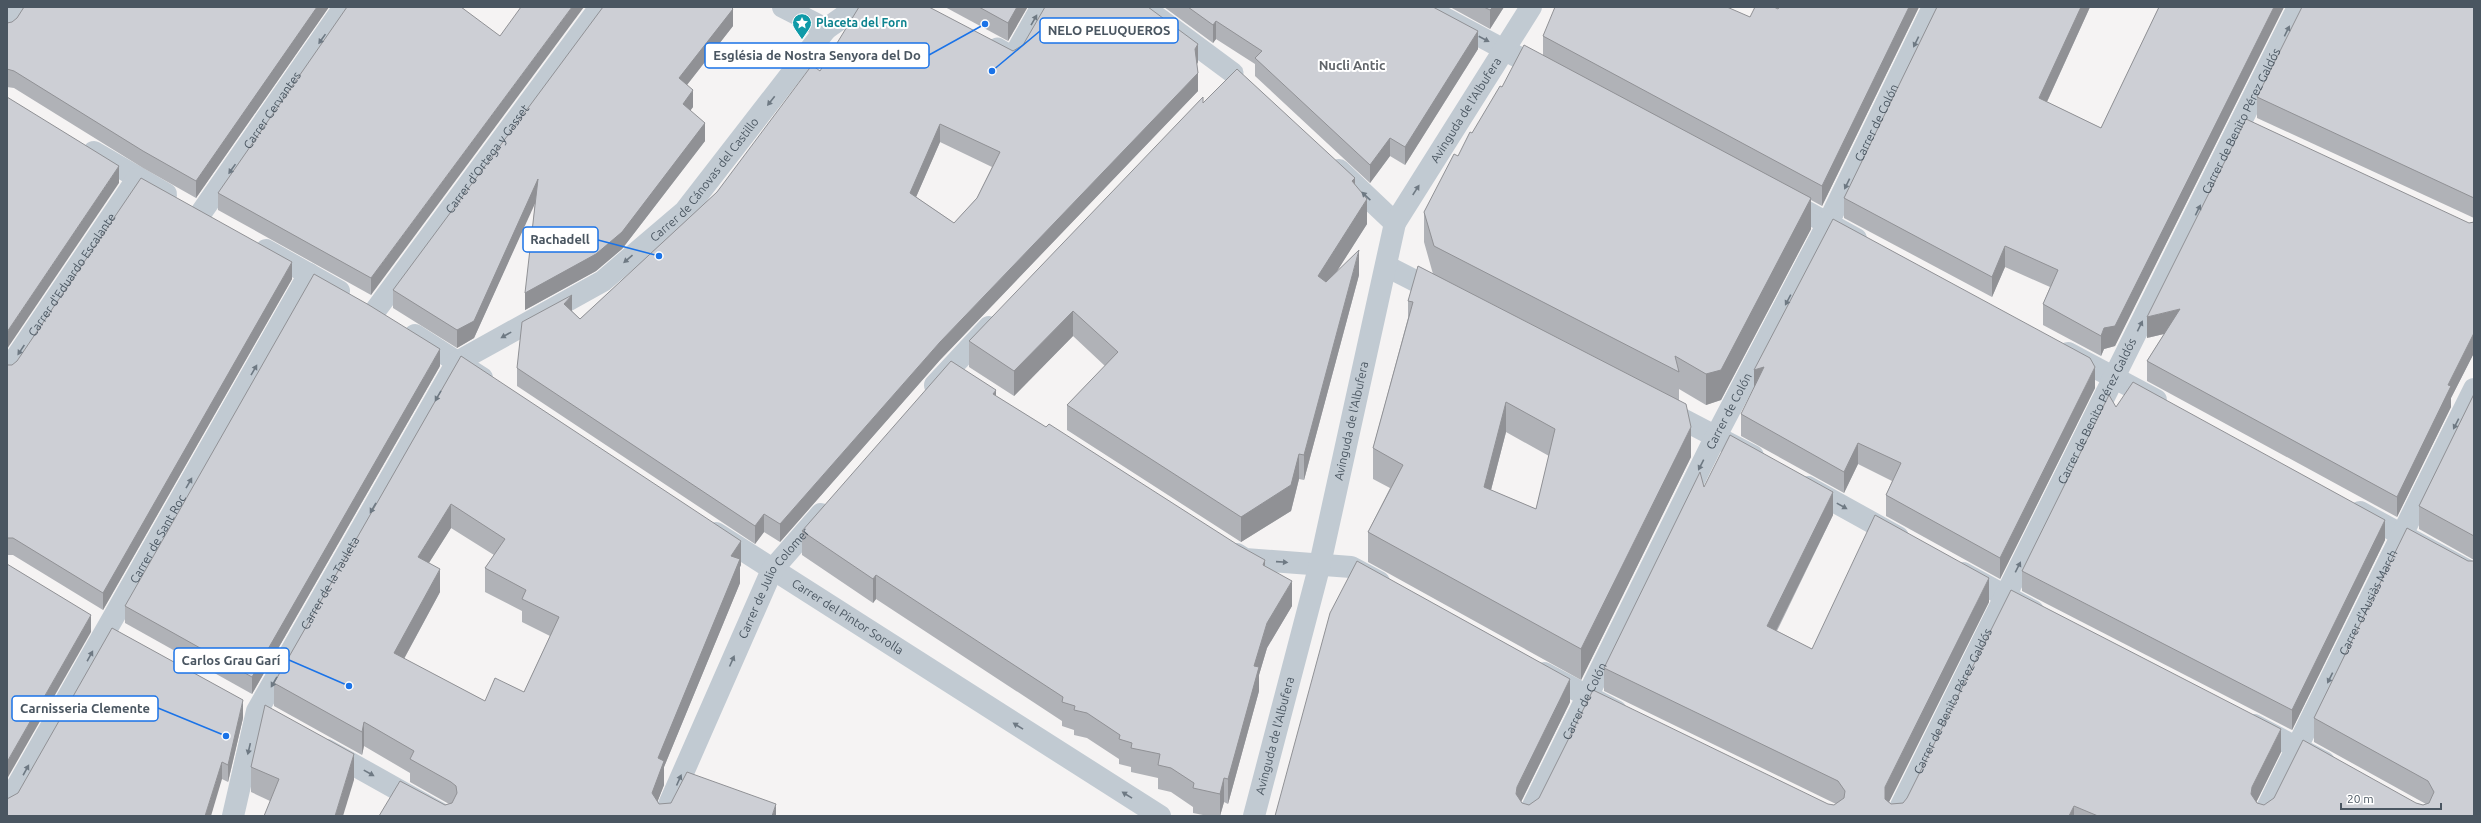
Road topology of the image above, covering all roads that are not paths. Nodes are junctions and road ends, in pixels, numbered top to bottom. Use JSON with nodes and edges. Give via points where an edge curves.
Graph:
{"nodes":[{"id":1,"x":22,"y":7,"type":"edge"},
{"id":2,"x":344,"y":7,"type":"edge"},
{"id":3,"x":600,"y":7,"type":"edge"},
{"id":4,"x":783,"y":7,"type":"edge"},
{"id":5,"x":857,"y":7,"type":"edge"},
{"id":6,"x":1041,"y":7,"type":"edge"},
{"id":7,"x":1144,"y":7,"type":"edge"},
{"id":8,"x":1425,"y":7,"type":"edge"},
{"id":9,"x":1531,"y":7,"type":"edge"},
{"id":10,"x":1933,"y":7,"type":"edge"},
{"id":11,"x":2298,"y":7,"type":"edge"},
{"id":12,"x":7,"y":28,"type":"edge"},
{"id":13,"x":826,"y":29,"type":"junction"},
{"id":14,"x":980,"y":39,"type":"edge"},
{"id":15,"x":1505,"y":50,"type":"junction"},
{"id":16,"x":1234,"y":73,"type":"junction"},
{"id":17,"x":1561,"y":80,"type":"edge"},
{"id":18,"x":1251,"y":89,"type":"edge"},
{"id":19,"x":1217,"y":90,"type":"edge"},
{"id":20,"x":2241,"y":124,"type":"junction"},
{"id":21,"x":2262,"y":134,"type":"edge"},
{"id":22,"x":79,"y":143,"type":"edge"},
{"id":23,"x":1326,"y":158,"type":"edge"},
{"id":24,"x":137,"y":178,"type":"junction"},
{"id":25,"x":1765,"y":190,"type":"edge"},
{"id":26,"x":201,"y":213,"type":"junction"},
{"id":27,"x":1395,"y":223,"type":"junction"},
{"id":28,"x":221,"y":224,"type":"edge"},
{"id":29,"x":1828,"y":224,"type":"junction"},
{"id":30,"x":248,"y":240,"type":"edge"},
{"id":31,"x":1877,"y":250,"type":"edge"},
{"id":32,"x":1386,"y":266,"type":"junction"},
{"id":33,"x":309,"y":274,"type":"junction"},
{"id":34,"x":1456,"y":302,"type":"edge"},
{"id":35,"x":375,"y":311,"type":"junction"},
{"id":36,"x":1003,"y":312,"type":"edge"},
{"id":37,"x":2052,"y":344,"type":"edge"},
{"id":38,"x":457,"y":362,"type":"junction"},
{"id":39,"x":949,"y":369,"type":"junction"},
{"id":40,"x":7,"y":371,"type":"edge"},
{"id":41,"x":2115,"y":378,"type":"junction"},
{"id":42,"x":968,"y":382,"type":"edge"},
{"id":43,"x":497,"y":388,"type":"edge"},
{"id":44,"x":2474,"y":389,"type":"edge"},
{"id":45,"x":923,"y":398,"type":"edge"},
{"id":46,"x":1646,"y":400,"type":"edge"},
{"id":47,"x":2171,"y":408,"type":"edge"},
{"id":48,"x":1716,"y":436,"type":"junction"},
{"id":49,"x":1771,"y":466,"type":"edge"},
{"id":50,"x":1791,"y":478,"type":"edge"},
{"id":51,"x":834,"y":499,"type":"edge"},
{"id":52,"x":2345,"y":504,"type":"edge"},
{"id":53,"x":700,"y":522,"type":"edge"},
{"id":54,"x":2400,"y":534,"type":"junction"},
{"id":55,"x":1219,"y":543,"type":"edge"},
{"id":56,"x":1915,"y":546,"type":"edge"},
{"id":57,"x":1942,"y":562,"type":"edge"},
{"id":58,"x":1320,"y":564,"type":"junction"},
{"id":59,"x":772,"y":570,"type":"junction"},
{"id":60,"x":2474,"y":574,"type":"edge"},
{"id":61,"x":1397,"y":591,"type":"edge"},
{"id":62,"x":2004,"y":596,"type":"junction"},
{"id":63,"x":2052,"y":621,"type":"edge"},
{"id":64,"x":100,"y":623,"type":"junction"},
{"id":65,"x":127,"y":638,"type":"edge"},
{"id":66,"x":1525,"y":662,"type":"edge"},
{"id":67,"x":1586,"y":696,"type":"junction"},
{"id":68,"x":237,"y":700,"type":"edge"},
{"id":69,"x":257,"y":711,"type":"junction"},
{"id":70,"x":2233,"y":714,"type":"edge"},
{"id":71,"x":1635,"y":720,"type":"edge"},
{"id":72,"x":278,"y":723,"type":"edge"},
{"id":73,"x":306,"y":738,"type":"edge"},
{"id":74,"x":2296,"y":746,"type":"junction"},
{"id":75,"x":2345,"y":774,"type":"edge"},
{"id":76,"x":7,"y":804,"type":"edge"},
{"id":77,"x":233,"y":816,"type":"edge"},
{"id":78,"x":445,"y":816,"type":"edge"},
{"id":79,"x":664,"y":816,"type":"edge"},
{"id":80,"x":1160,"y":816,"type":"edge"},
{"id":81,"x":1254,"y":816,"type":"edge"},
{"id":82,"x":1528,"y":816,"type":"edge"},
{"id":83,"x":1896,"y":816,"type":"edge"},
{"id":84,"x":2263,"y":816,"type":"edge"}],
"edges":[{"from":1,"to":12,"type":"street"},
{"from":2,"to":26,"type":"street","name":"Carrer Cervantes","one_way":true},
{"from":3,"to":35,"type":"street","name":"Carrer d'Ortega y Gasset"},
{"from":4,"to":13,"type":"street"},
{"from":5,"to":13,"type":"street"},
{"from":14,"to":6,"type":"street","one_way":true,"via":[[1013,57]]},
{"from":7,"to":16,"type":"street"},
{"from":8,"to":15,"type":"street","one_way":true},
{"from":9,"to":15,"type":"street","name":"Avinguda de l'Albufera"},
{"from":10,"to":29,"type":"street","name":"Carrer de Colón","one_way":true},
{"from":20,"to":11,"type":"street","name":"Carrer de Benito Pérez Galdós","one_way":true},
{"from":13,"to":38,"type":"street","name":"Carrer de Cánovas del Castillo","one_way":true,"via":[[685,211],[602,281]]},
{"from":15,"to":17,"type":"street"},
{"from":27,"to":15,"type":"street","name":"Avinguda de l'Albufera","one_way":true},
{"from":16,"to":18,"type":"street"},
{"from":16,"to":19,"type":"street"},
{"from":20,"to":21,"type":"street"},
{"from":41,"to":20,"type":"street","name":"Carrer de Benito Pérez Galdós","one_way":true},
{"from":22,"to":24,"type":"street"},
{"from":27,"to":23,"type":"street","one_way":true},
{"from":24,"to":26,"type":"street"},
{"from":24,"to":40,"type":"street","name":"Carrer d'Eduardo Escalante","one_way":true},
{"from":25,"to":29,"type":"street"},
{"from":26,"to":28,"type":"street"},
{"from":27,"to":32,"type":"street","name":"Avinguda de l'Albufera"},
{"from":29,"to":31,"type":"street"},
{"from":29,"to":48,"type":"street","name":"Carrer de Colón","one_way":true},
{"from":30,"to":33,"type":"street"},
{"from":32,"to":34,"type":"street"},
{"from":32,"to":58,"type":"street","name":"Avinguda de l'Albufera"},
{"from":33,"to":35,"type":"street"},
{"from":64,"to":33,"type":"street","name":"Carrer de Sant Roc","one_way":true},
{"from":35,"to":38,"type":"street"},
{"from":36,"to":39,"type":"street"},
{"from":37,"to":41,"type":"street"},
{"from":38,"to":43,"type":"street"},
{"from":38,"to":69,"type":"street","name":"Carrer de la Tauleta","one_way":true},
{"from":39,"to":42,"type":"street"},
{"from":39,"to":45,"type":"street"},
{"from":41,"to":47,"type":"street"},
{"from":62,"to":41,"type":"street","name":"Carrer de Benito Pérez Galdós","one_way":true},
{"from":44,"to":54,"type":"street","name":"Carrer d'Ausiàs March","one_way":true},
{"from":46,"to":48,"type":"street"},
{"from":48,"to":49,"type":"street"},
{"from":48,"to":67,"type":"street","name":"Carrer de Colón","one_way":true},
{"from":50,"to":56,"type":"street","one_way":true},
{"from":51,"to":59,"type":"street","name":"Carrer de Julio Colomer"},
{"from":52,"to":54,"type":"street"},
{"from":53,"to":59,"type":"street","name":"Carrer del Pintor Sorolla"},
{"from":54,"to":60,"type":"street"},
{"from":54,"to":74,"type":"street","name":"Carrer d'Ausiàs March","one_way":true},
{"from":55,"to":58,"type":"street","one_way":true,"via":[[1245,560]]},
{"from":57,"to":62,"type":"street"},
{"from":58,"to":61,"type":"street","via":[[1351,567]]},
{"from":58,"to":81,"type":"street","name":"Avinguda de l'Albufera"},
{"from":79,"to":59,"type":"street","name":"Carrer de Julio Colomer","one_way":true},
{"from":80,"to":59,"type":"street","name":"Carrer del Pintor Sorolla","one_way":true},
{"from":62,"to":63,"type":"street"},
{"from":62,"to":83,"type":"street","name":"Carrer de Benito Pérez Galdós"},
{"from":64,"to":65,"type":"street"},
{"from":76,"to":64,"type":"street","name":"Carrer de Sant Roc","one_way":true},
{"from":66,"to":67,"type":"street"},
{"from":67,"to":71,"type":"street"},
{"from":67,"to":82,"type":"street","name":"Carrer de Colón"},
{"from":68,"to":69,"type":"street"},
{"from":69,"to":72,"type":"street"},
{"from":69,"to":77,"type":"street","name":"Carrer de la Tauleta","one_way":true},
{"from":70,"to":74,"type":"street"},
{"from":73,"to":78,"type":"street","one_way":true},
{"from":74,"to":75,"type":"street"},
{"from":74,"to":84,"type":"street","name":"Carrer d'Ausiàs March"}]}
